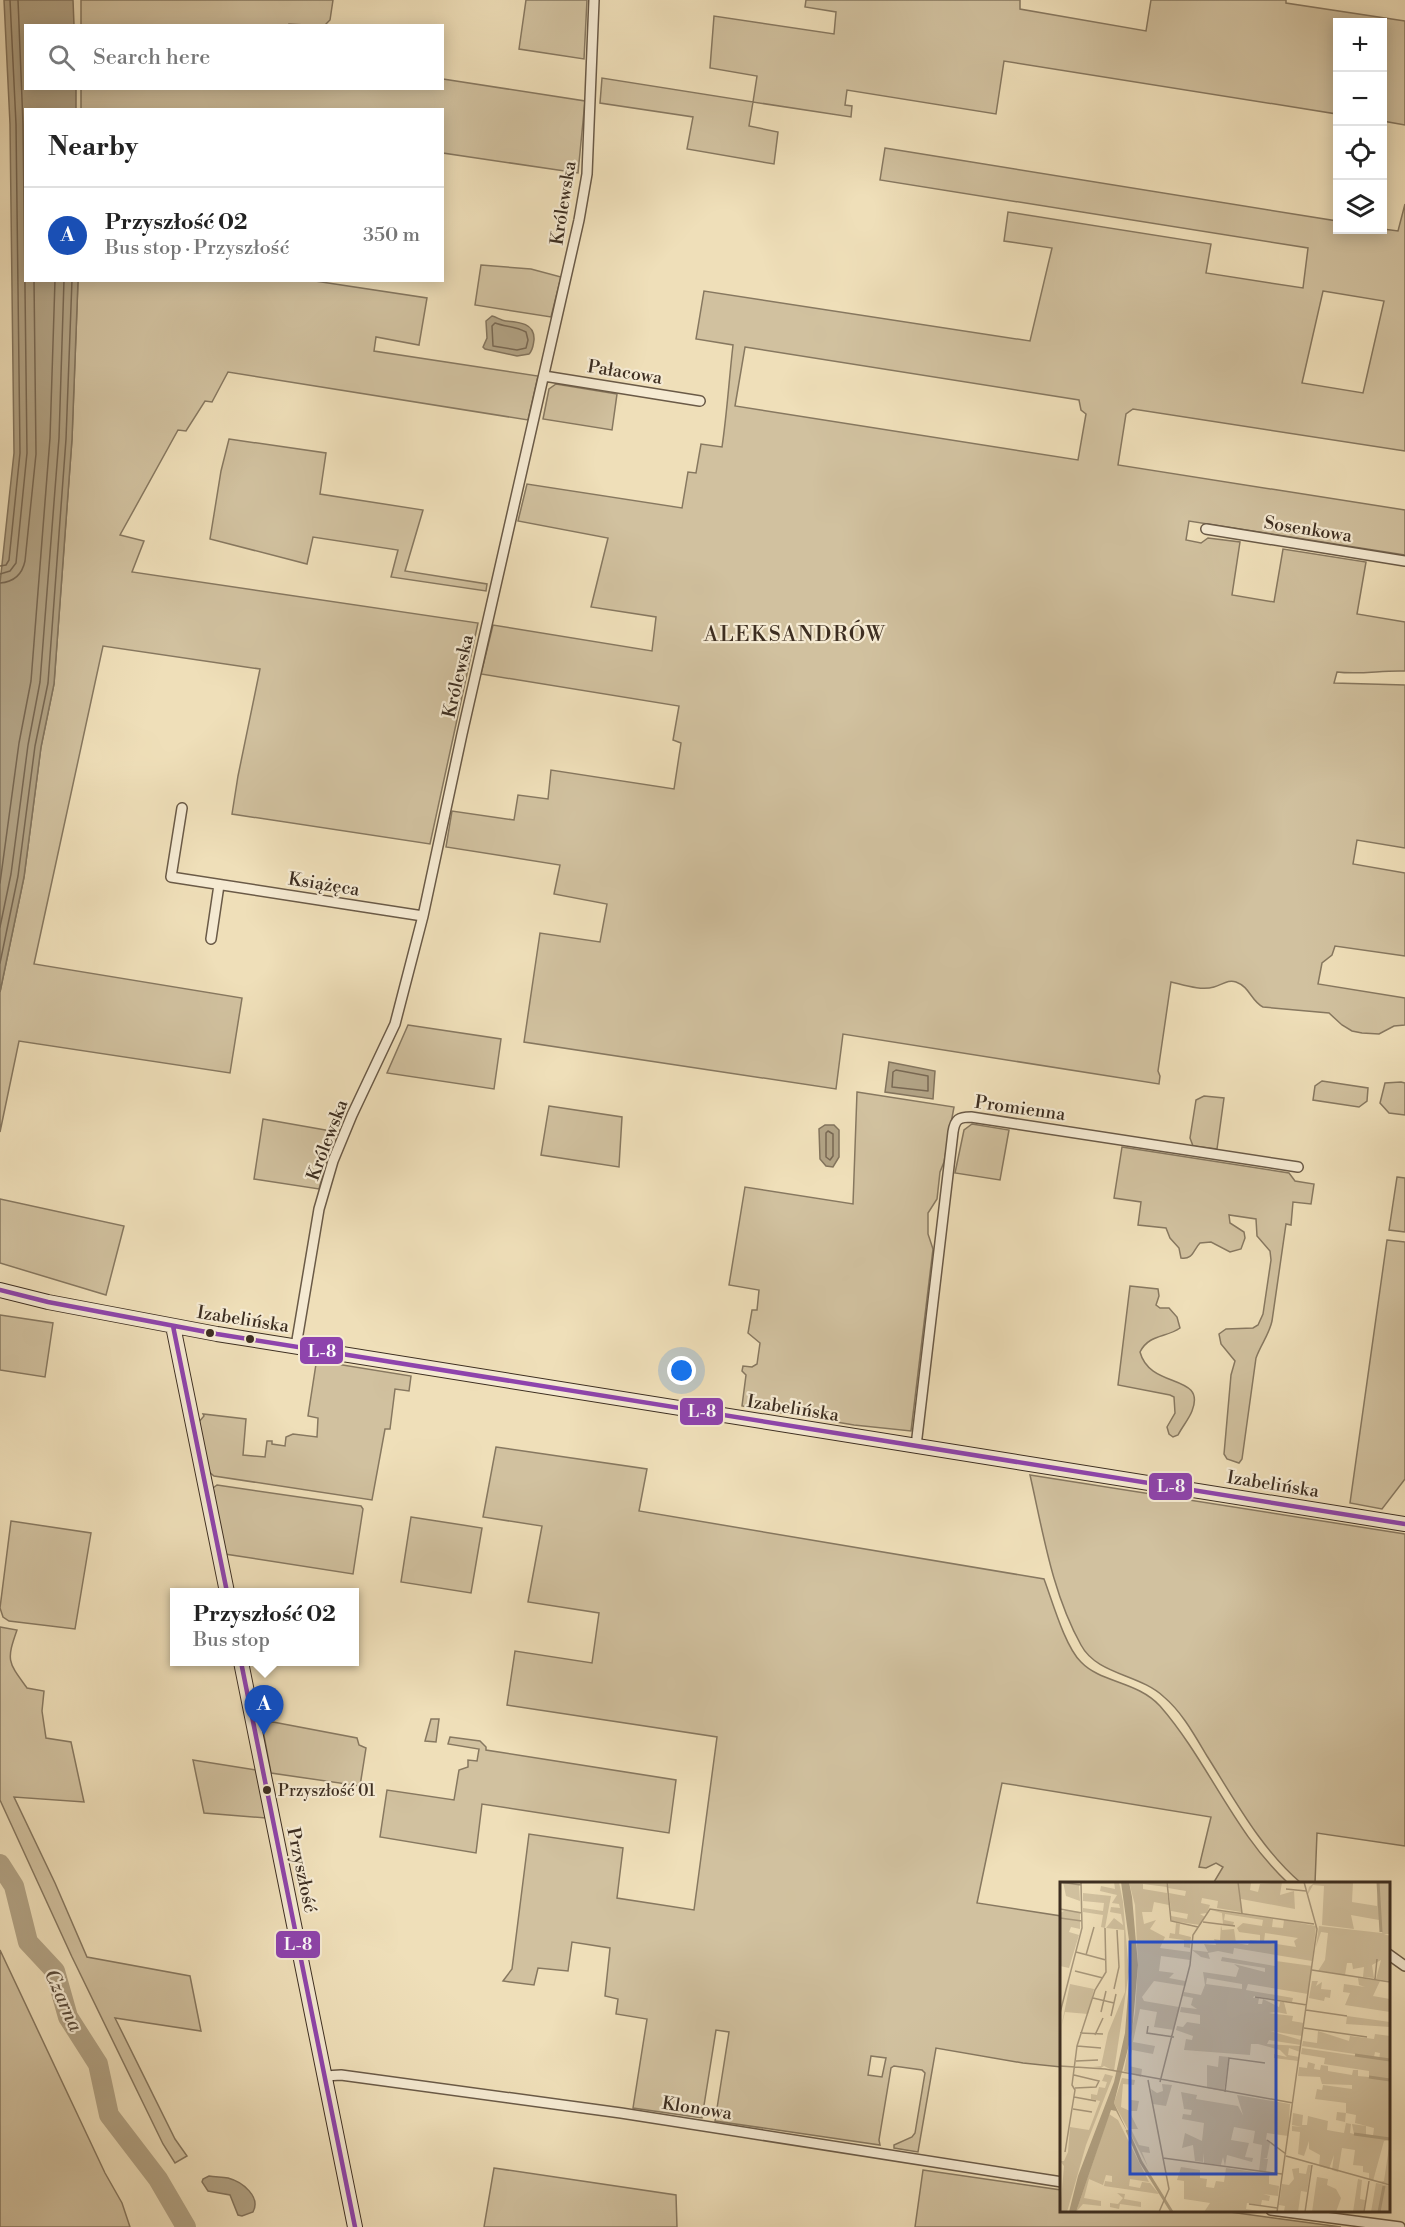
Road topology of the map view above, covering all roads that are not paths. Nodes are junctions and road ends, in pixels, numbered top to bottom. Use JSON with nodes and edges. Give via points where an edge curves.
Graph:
{"nodes":[{"id":1,"x":594,"y":0,"type":"edge"},
{"id":2,"x":544,"y":376,"type":"junction"},
{"id":3,"x":700,"y":400,"type":"dead end"},
{"id":4,"x":1206,"y":529,"type":"dead end"},
{"id":5,"x":1405,"y":561,"type":"edge"},
{"id":6,"x":182,"y":808,"type":"dead end"},
{"id":7,"x":219,"y":885,"type":"junction"},
{"id":8,"x":423,"y":916,"type":"junction"},
{"id":9,"x":211,"y":939,"type":"dead end"},
{"id":10,"x":1298,"y":1167,"type":"dead end"},
{"id":11,"x":0,"y":1290,"type":"edge"},
{"id":12,"x":173,"y":1326,"type":"junction"},
{"id":13,"x":296,"y":1346,"type":"junction"},
{"id":14,"x":916,"y":1446,"type":"junction"},
{"id":15,"x":1405,"y":1524,"type":"edge"},
{"id":16,"x":225,"y":1588,"type":"edge"},
{"id":17,"x":242,"y":1666,"type":"edge"},
{"id":18,"x":1390,"y":1955,"type":"edge"},
{"id":19,"x":1405,"y":1966,"type":"edge"},
{"id":20,"x":326,"y":2076,"type":"junction"},
{"id":21,"x":1060,"y":2182,"type":"edge"},
{"id":22,"x":1279,"y":2212,"type":"edge"},
{"id":23,"x":355,"y":2227,"type":"edge"},
{"id":24,"x":1400,"y":2227,"type":"edge"}],
"edges":[{"from":1,"to":2,"type":"street","name":"Królewska","via":[[585,194]]},
{"from":2,"to":3,"type":"street","name":"Pałacowa"},
{"from":2,"to":8,"type":"street","name":"Królewska"},
{"from":4,"to":5,"type":"street","name":"Sosenkowa"},
{"from":6,"to":7,"type":"street","name":"Książęca","via":[[171,878]]},
{"from":7,"to":8,"type":"street","name":"Książęca"},
{"from":7,"to":9,"type":"street"},
{"from":8,"to":13,"type":"street","name":"Królewska","via":[[395,1024],[333,1161],[319,1209]]},
{"from":10,"to":14,"type":"street","name":"Promienna","via":[[958,1118],[953,1132]]},
{"from":11,"to":12,"type":"street","name":"Izabelińska"},
{"from":12,"to":13,"type":"street","name":"Izabelińska"},
{"from":12,"to":16,"type":"street"},
{"from":13,"to":14,"type":"street","name":"Izabelińska"},
{"from":14,"to":15,"type":"street","name":"Izabelińska"},
{"from":17,"to":20,"type":"street","name":"Przyszłość"},
{"from":18,"to":19,"type":"street"},
{"from":20,"to":21,"type":"street","name":"Klonowa","via":[[621,2113]]},
{"from":20,"to":23,"type":"street","name":"Przyszłość"},
{"from":22,"to":24,"type":"street"}]}
